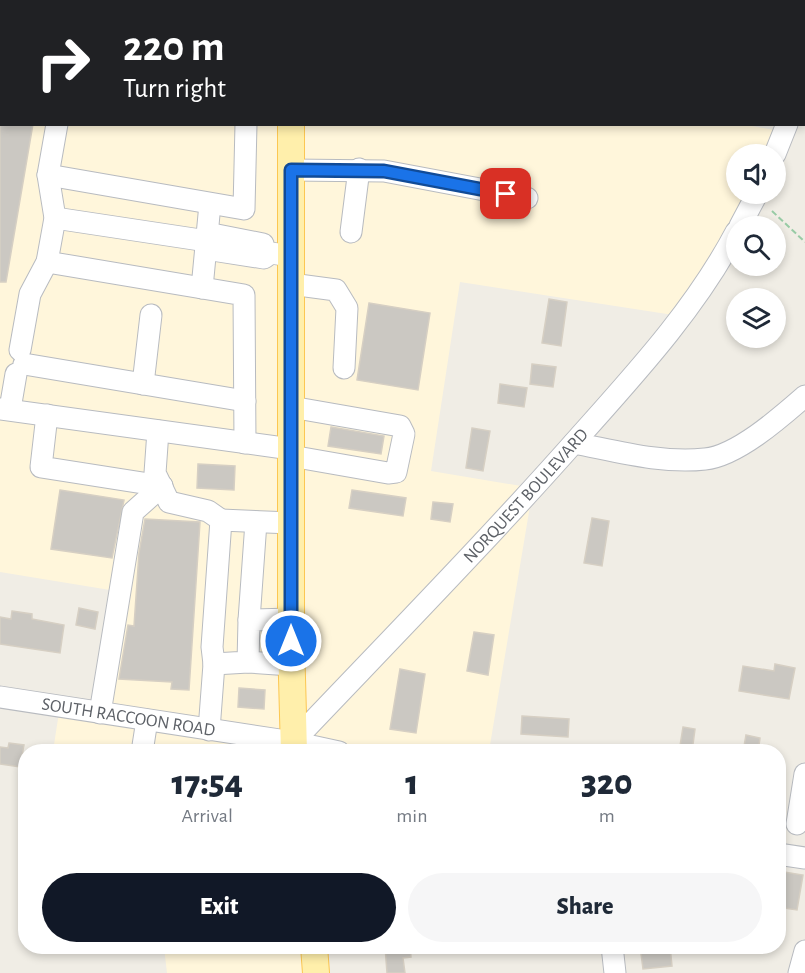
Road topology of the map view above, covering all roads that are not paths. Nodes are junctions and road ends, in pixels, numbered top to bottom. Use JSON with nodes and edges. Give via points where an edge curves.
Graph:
{"nodes":[{"id":1,"x":57,"y":126,"type":"edge"},
{"id":2,"x":246,"y":126,"type":"edge"},
{"id":3,"x":291,"y":126,"type":"edge"},
{"id":4,"x":786,"y":126,"type":"edge"},
{"id":5,"x":779,"y":144,"type":"edge"},
{"id":6,"x":359,"y":169,"type":"junction"},
{"id":7,"x":291,"y":170,"type":"junction"},
{"id":8,"x":48,"y":175,"type":"junction"},
{"id":9,"x":527,"y":198,"type":"dead end"},
{"id":10,"x":210,"y":204,"type":"junction"},
{"id":11,"x":55,"y":218,"type":"junction"},
{"id":12,"x":351,"y":232,"type":"dead end"},
{"id":13,"x":207,"y":241,"type":"junction"},
{"id":14,"x":726,"y":248,"type":"edge"},
{"id":15,"x":281,"y":254,"type":"junction"},
{"id":16,"x":47,"y":262,"type":"junction"},
{"id":17,"x":291,"y":284,"type":"junction"},
{"id":18,"x":202,"y":288,"type":"junction"},
{"id":19,"x":152,"y":315,"type":"dead end"},
{"id":20,"x":20,"y":363,"type":"junction"},
{"id":21,"x":344,"y":368,"type":"dead end"},
{"id":22,"x":143,"y":384,"type":"junction"},
{"id":23,"x":805,"y":396,"type":"edge"},
{"id":24,"x":245,"y":401,"type":"junction"},
{"id":25,"x":291,"y":407,"type":"junction"},
{"id":26,"x":5,"y":409,"type":"edge"},
{"id":27,"x":47,"y":415,"type":"junction"},
{"id":28,"x":158,"y":431,"type":"junction"},
{"id":29,"x":245,"y":443,"type":"junction"},
{"id":30,"x":574,"y":443,"type":"junction"},
{"id":31,"x":291,"y":453,"type":"junction"},
{"id":32,"x":162,"y":486,"type":"junction"},
{"id":33,"x":221,"y":520,"type":"junction"},
{"id":34,"x":256,"y":522,"type":"junction"},
{"id":35,"x":291,"y":523,"type":"junction"},
{"id":36,"x":291,"y":619,"type":"junction"},
{"id":37,"x":249,"y":620,"type":"junction"},
{"id":38,"x":248,"y":662,"type":"junction"},
{"id":39,"x":214,"y":664,"type":"junction"},
{"id":40,"x":291,"y":665,"type":"junction"},
{"id":41,"x":0,"y":697,"type":"edge"},
{"id":42,"x":100,"y":713,"type":"junction"},
{"id":43,"x":147,"y":720,"type":"junction"},
{"id":44,"x":209,"y":730,"type":"junction"},
{"id":45,"x":143,"y":744,"type":"edge"},
{"id":46,"x":278,"y":744,"type":"edge"},
{"id":47,"x":293,"y":744,"type":"edge"},
{"id":48,"x":296,"y":744,"type":"edge"},
{"id":49,"x":805,"y":774,"type":"edge"},
{"id":50,"x":794,"y":823,"type":"edge"},
{"id":51,"x":786,"y":855,"type":"edge"},
{"id":52,"x":805,"y":858,"type":"edge"},
{"id":53,"x":805,"y":951,"type":"edge"},
{"id":54,"x":314,"y":954,"type":"edge"},
{"id":55,"x":613,"y":954,"type":"edge"},
{"id":56,"x":316,"y":973,"type":"edge"},
{"id":57,"x":615,"y":973,"type":"edge"},
{"id":58,"x":799,"y":973,"type":"edge"}],
"edges":[{"from":1,"to":8,"type":"street"},
{"from":2,"to":10,"type":"street","via":[[244,209]]},
{"from":3,"to":7,"type":"main road"},
{"from":4,"to":5,"type":"street"},
{"from":6,"to":7,"type":"street"},
{"from":6,"to":9,"type":"street"},
{"from":6,"to":12,"type":"street"},
{"from":7,"to":15,"type":"main road"},
{"from":8,"to":10,"type":"street"},
{"from":8,"to":11,"type":"street"},
{"from":10,"to":13,"type":"street"},
{"from":11,"to":13,"type":"street"},
{"from":11,"to":16,"type":"street"},
{"from":13,"to":15,"type":"street","via":[[266,245]]},
{"from":13,"to":18,"type":"street"},
{"from":14,"to":30,"type":"street","name":"NORQUEST BOULEVARD","via":[[674,325]]},
{"from":15,"to":17,"type":"main road"},
{"from":16,"to":18,"type":"street"},
{"from":16,"to":20,"type":"street","via":[[30,294]]},
{"from":17,"to":21,"type":"street","via":[[336,290],[342,299],[347,308]]},
{"from":17,"to":25,"type":"main road"},
{"from":18,"to":24,"type":"street","via":[[244,295]]},
{"from":19,"to":22,"type":"street"},
{"from":20,"to":22,"type":"street"},
{"from":20,"to":26,"type":"street"},
{"from":22,"to":24,"type":"street"},
{"from":23,"to":30,"type":"street","via":[[737,447],[707,459],[647,456]]},
{"from":24,"to":29,"type":"street"},
{"from":25,"to":31,"type":"main road"},
{"from":25,"to":31,"type":"street","via":[[381,421],[400,426],[404,434],[396,472]]},
{"from":26,"to":27,"type":"street"},
{"from":27,"to":28,"type":"street"},
{"from":27,"to":32,"type":"street","via":[[41,467]]},
{"from":28,"to":29,"type":"street"},
{"from":28,"to":32,"type":"street","via":[[155,473]]},
{"from":29,"to":31,"type":"street"},
{"from":30,"to":48,"type":"street","name":"NORQUEST BOULEVARD"},
{"from":31,"to":35,"type":"main road"},
{"from":32,"to":33,"type":"street","via":[[169,502],[208,511]]},
{"from":32,"to":42,"type":"street","via":[[133,512]]},
{"from":33,"to":34,"type":"street"},
{"from":33,"to":39,"type":"street"},
{"from":34,"to":35,"type":"street"},
{"from":34,"to":37,"type":"street"},
{"from":35,"to":36,"type":"main road"},
{"from":36,"to":37,"type":"street"},
{"from":36,"to":40,"type":"main road"},
{"from":37,"to":38,"type":"street"},
{"from":38,"to":39,"type":"street"},
{"from":38,"to":40,"type":"street"},
{"from":39,"to":44,"type":"street"},
{"from":40,"to":47,"type":"main road"},
{"from":41,"to":42,"type":"street","name":"SOUTH RACCOON ROAD"},
{"from":42,"to":43,"type":"street","name":"SOUTH RACCOON ROAD"},
{"from":43,"to":44,"type":"street","name":"SOUTH RACCOON ROAD"},
{"from":43,"to":45,"type":"street"},
{"from":44,"to":46,"type":"street","name":"SOUTH RACCOON ROAD"},
{"from":49,"to":50,"type":"street"},
{"from":51,"to":52,"type":"street"},
{"from":53,"to":58,"type":"street"},
{"from":54,"to":56,"type":"main road"},
{"from":55,"to":57,"type":"street"}]}
